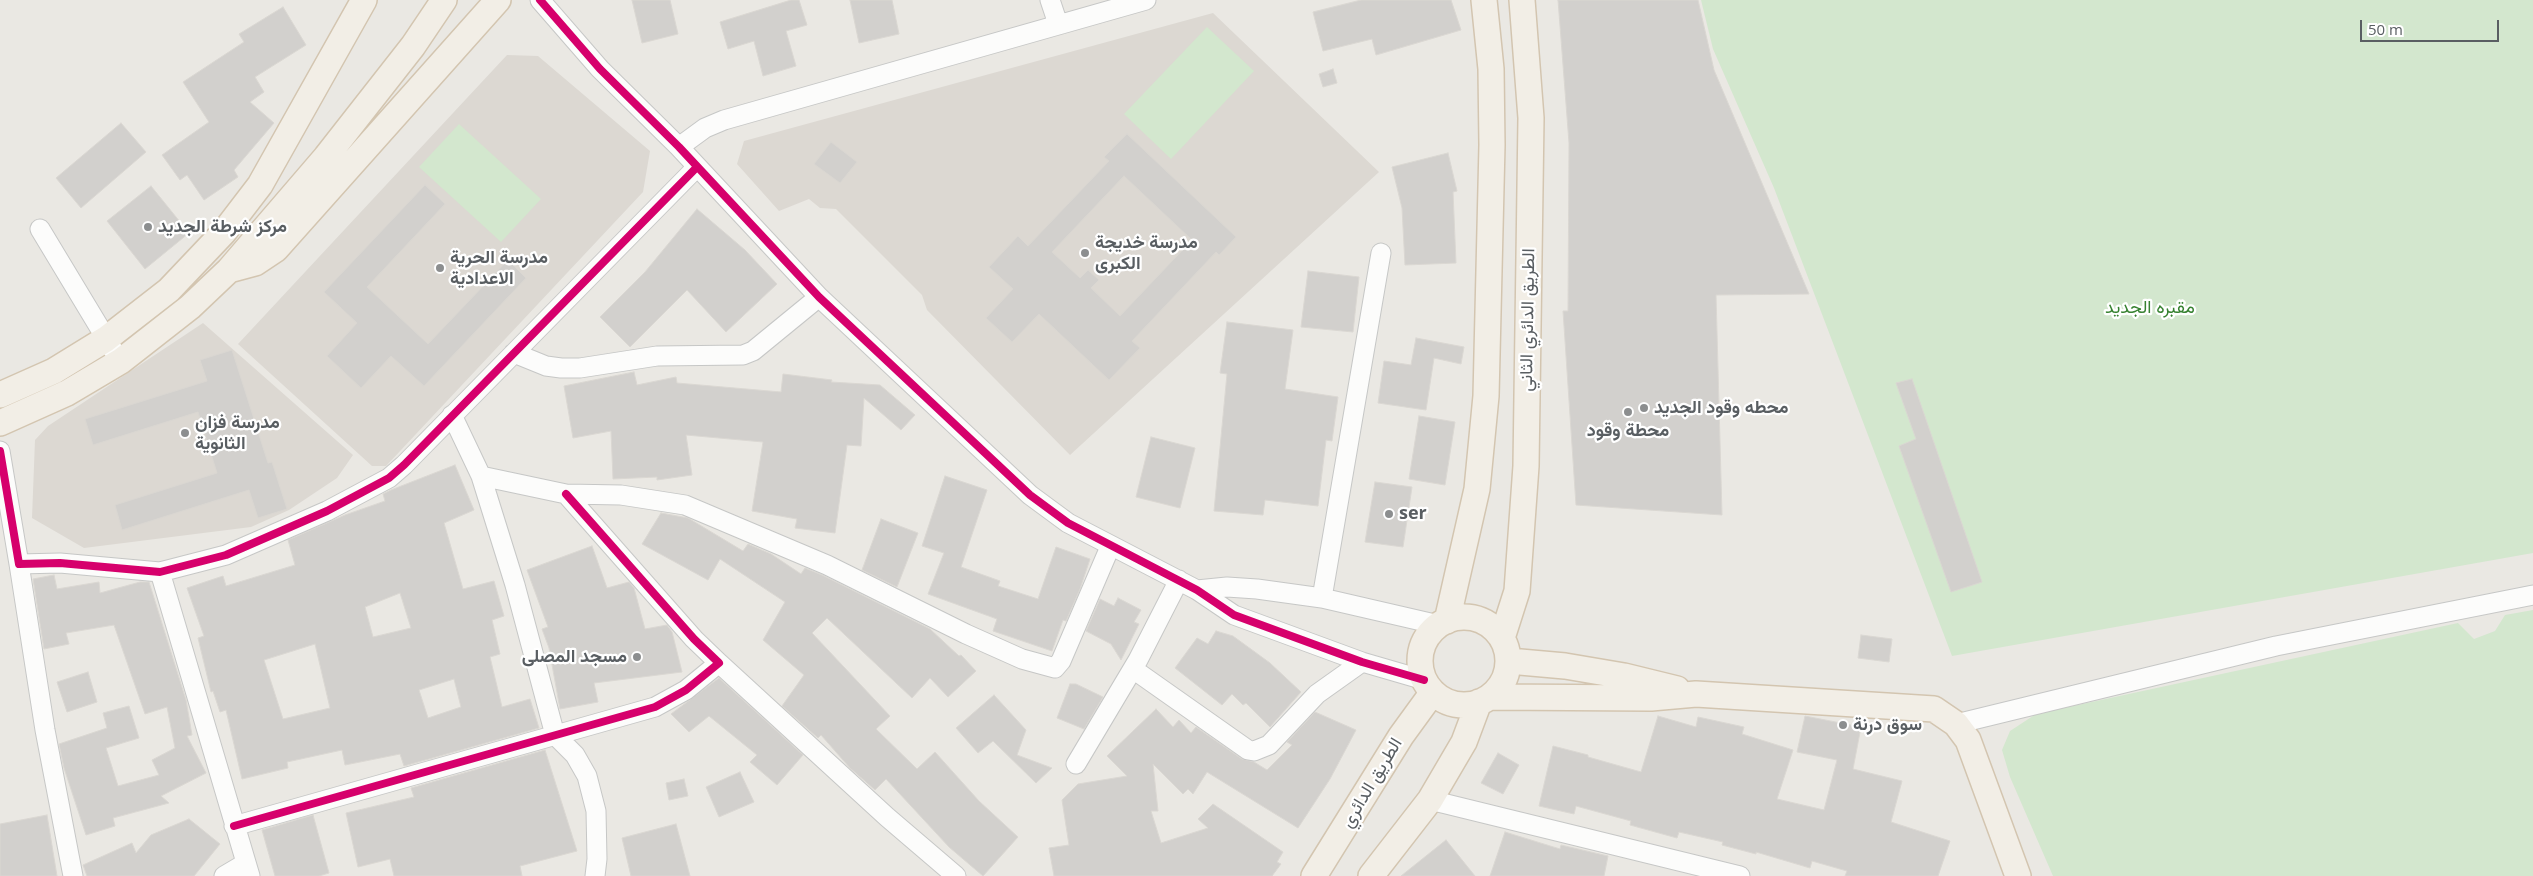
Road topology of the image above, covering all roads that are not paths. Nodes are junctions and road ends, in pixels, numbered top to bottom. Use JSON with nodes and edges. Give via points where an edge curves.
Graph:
{"nodes":[{"id":1,"x":364,"y":0,"type":"edge"},
{"id":2,"x":444,"y":0,"type":"edge"},
{"id":3,"x":498,"y":0,"type":"edge"},
{"id":4,"x":540,"y":0,"type":"edge"},
{"id":5,"x":1050,"y":0,"type":"edge"},
{"id":6,"x":1146,"y":0,"type":"edge"},
{"id":7,"x":1484,"y":0,"type":"edge"},
{"id":8,"x":1522,"y":0,"type":"edge"},
{"id":9,"x":1058,"y":24,"type":"junction"},
{"id":10,"x":679,"y":147,"type":"junction"},
{"id":11,"x":697,"y":167,"type":"junction"},
{"id":12,"x":40,"y":229,"type":"dead end"},
{"id":13,"x":1381,"y":253,"type":"dead end"},
{"id":14,"x":228,"y":270,"type":"junction"},
{"id":15,"x":819,"y":297,"type":"junction"},
{"id":16,"x":106,"y":338,"type":"junction"},
{"id":17,"x":514,"y":353,"type":"junction"},
{"id":18,"x":121,"y":361,"type":"junction"},
{"id":19,"x":0,"y":395,"type":"edge"},
{"id":20,"x":452,"y":415,"type":"junction"},
{"id":21,"x":0,"y":423,"type":"edge"},
{"id":22,"x":0,"y":451,"type":"edge"},
{"id":23,"x":481,"y":476,"type":"junction"},
{"id":24,"x":566,"y":494,"type":"junction"},
{"id":25,"x":1110,"y":547,"type":"junction"},
{"id":26,"x":19,"y":564,"type":"junction"},
{"id":27,"x":160,"y":572,"type":"junction"},
{"id":28,"x":1179,"y":580,"type":"junction"},
{"id":29,"x":1197,"y":590,"type":"junction"},
{"id":30,"x":2533,"y":595,"type":"edge"},
{"id":31,"x":1322,"y":598,"type":"junction"},
{"id":32,"x":1443,"y":623,"type":"junction"},
{"id":33,"x":1505,"y":649,"type":"junction"},
{"id":34,"x":1362,"y":662,"type":"junction"},
{"id":35,"x":719,"y":663,"type":"junction"},
{"id":36,"x":1133,"y":669,"type":"junction"},
{"id":37,"x":1428,"y":686,"type":"junction"},
{"id":38,"x":1696,"y":694,"type":"junction"},
{"id":39,"x":1485,"y":699,"type":"junction"},
{"id":40,"x":1956,"y":724,"type":"junction"},
{"id":41,"x":555,"y":735,"type":"junction"},
{"id":42,"x":1076,"y":764,"type":"dead end"},
{"id":43,"x":1430,"y":800,"type":"junction"},
{"id":44,"x":234,"y":826,"type":"junction"},
{"id":45,"x":248,"y":869,"type":"edge"},
{"id":46,"x":72,"y":876,"type":"edge"},
{"id":47,"x":224,"y":876,"type":"edge"},
{"id":48,"x":595,"y":876,"type":"edge"},
{"id":49,"x":956,"y":876,"type":"edge"},
{"id":50,"x":1314,"y":876,"type":"edge"},
{"id":51,"x":1371,"y":876,"type":"edge"},
{"id":52,"x":1740,"y":876,"type":"edge"},
{"id":53,"x":2018,"y":876,"type":"edge"}],
"edges":[{"from":1,"to":16,"type":"main road","via":[[254,193],[224,232],[170,290]]},
{"from":2,"to":14,"type":"main road","via":[[413,46],[326,157]]},
{"from":3,"to":14,"type":"main road","via":[[276,249],[255,263]]},
{"from":4,"to":10,"type":"street","via":[[600,69]]},
{"from":5,"to":9,"type":"street"},
{"from":6,"to":9,"type":"street"},
{"from":7,"to":32,"type":"main road","via":[[1491,69],[1492,145],[1486,396],[1477,489]]},
{"from":8,"to":33,"type":"main road","name":"الطريق الدائري الثاني","via":[[1531,118],[1526,466],[1517,591]]},
{"from":9,"to":10,"type":"street","via":[[724,120],[705,128]]},
{"from":10,"to":11,"type":"street"},
{"from":11,"to":15,"type":"street"},
{"from":11,"to":17,"type":"street"},
{"from":12,"to":16,"type":"street"},
{"from":13,"to":31,"type":"street"},
{"from":14,"to":18,"type":"main road","via":[[190,307]]},
{"from":15,"to":17,"type":"street","via":[[744,355],[657,356],[561,368],[546,366]]},
{"from":15,"to":25,"type":"street","via":[[1030,495],[1068,523]]},
{"from":16,"to":18,"type":"street"},
{"from":16,"to":19,"type":"main road","via":[[54,371]]},
{"from":17,"to":20,"type":"street"},
{"from":18,"to":21,"type":"main road","via":[[67,393]]},
{"from":20,"to":23,"type":"street"},
{"from":20,"to":27,"type":"street","via":[[404,465],[364,492],[226,555]]},
{"from":22,"to":26,"type":"street"},
{"from":23,"to":24,"type":"street"},
{"from":23,"to":41,"type":"street","via":[[515,585]]},
{"from":24,"to":25,"type":"street","via":[[621,495],[685,506],[828,565],[1014,656],[1055,668],[1061,661]]},
{"from":24,"to":35,"type":"street"},
{"from":25,"to":28,"type":"street"},
{"from":26,"to":27,"type":"street","via":[[60,563]]},
{"from":26,"to":46,"type":"street"},
{"from":27,"to":44,"type":"street"},
{"from":28,"to":29,"type":"street"},
{"from":28,"to":36,"type":"street"},
{"from":29,"to":31,"type":"street","via":[[1227,587]]},
{"from":29,"to":34,"type":"street","via":[[1234,614]]},
{"from":30,"to":40,"type":"street","via":[[2276,646]]},
{"from":31,"to":32,"type":"street"},
{"from":32,"to":33,"type":"main road","via":[[1462,617],[1478,619],[1491,626]]},
{"from":32,"to":37,"type":"main road","via":[[1428,636],[1421,650],[1420,665]]},
{"from":33,"to":38,"type":"main road","via":[[1565,666],[1624,676]]},
{"from":33,"to":39,"type":"main road","via":[[1504,681]]},
{"from":34,"to":36,"type":"street","via":[[1317,694],[1269,745],[1254,751],[1248,750]]},
{"from":34,"to":37,"type":"street"},
{"from":35,"to":41,"type":"street","via":[[686,690],[655,707]]},
{"from":35,"to":49,"type":"street"},
{"from":36,"to":42,"type":"street"},
{"from":37,"to":39,"type":"main road","via":[[1446,702],[1463,705]]},
{"from":37,"to":50,"type":"main road","name":"الطريق الدائري","via":[[1401,736]]},
{"from":38,"to":39,"type":"main road","via":[[1651,698]]},
{"from":38,"to":40,"type":"main road","via":[[1925,707]]},
{"from":39,"to":43,"type":"main road"},
{"from":40,"to":53,"type":"main road","via":[[1968,740]]},
{"from":41,"to":44,"type":"street"},
{"from":41,"to":48,"type":"street","via":[[579,760],[590,786],[596,821]]},
{"from":43,"to":51,"type":"main road"},
{"from":43,"to":52,"type":"street"},
{"from":44,"to":45,"type":"street"},
{"from":45,"to":47,"type":"street"}]}
